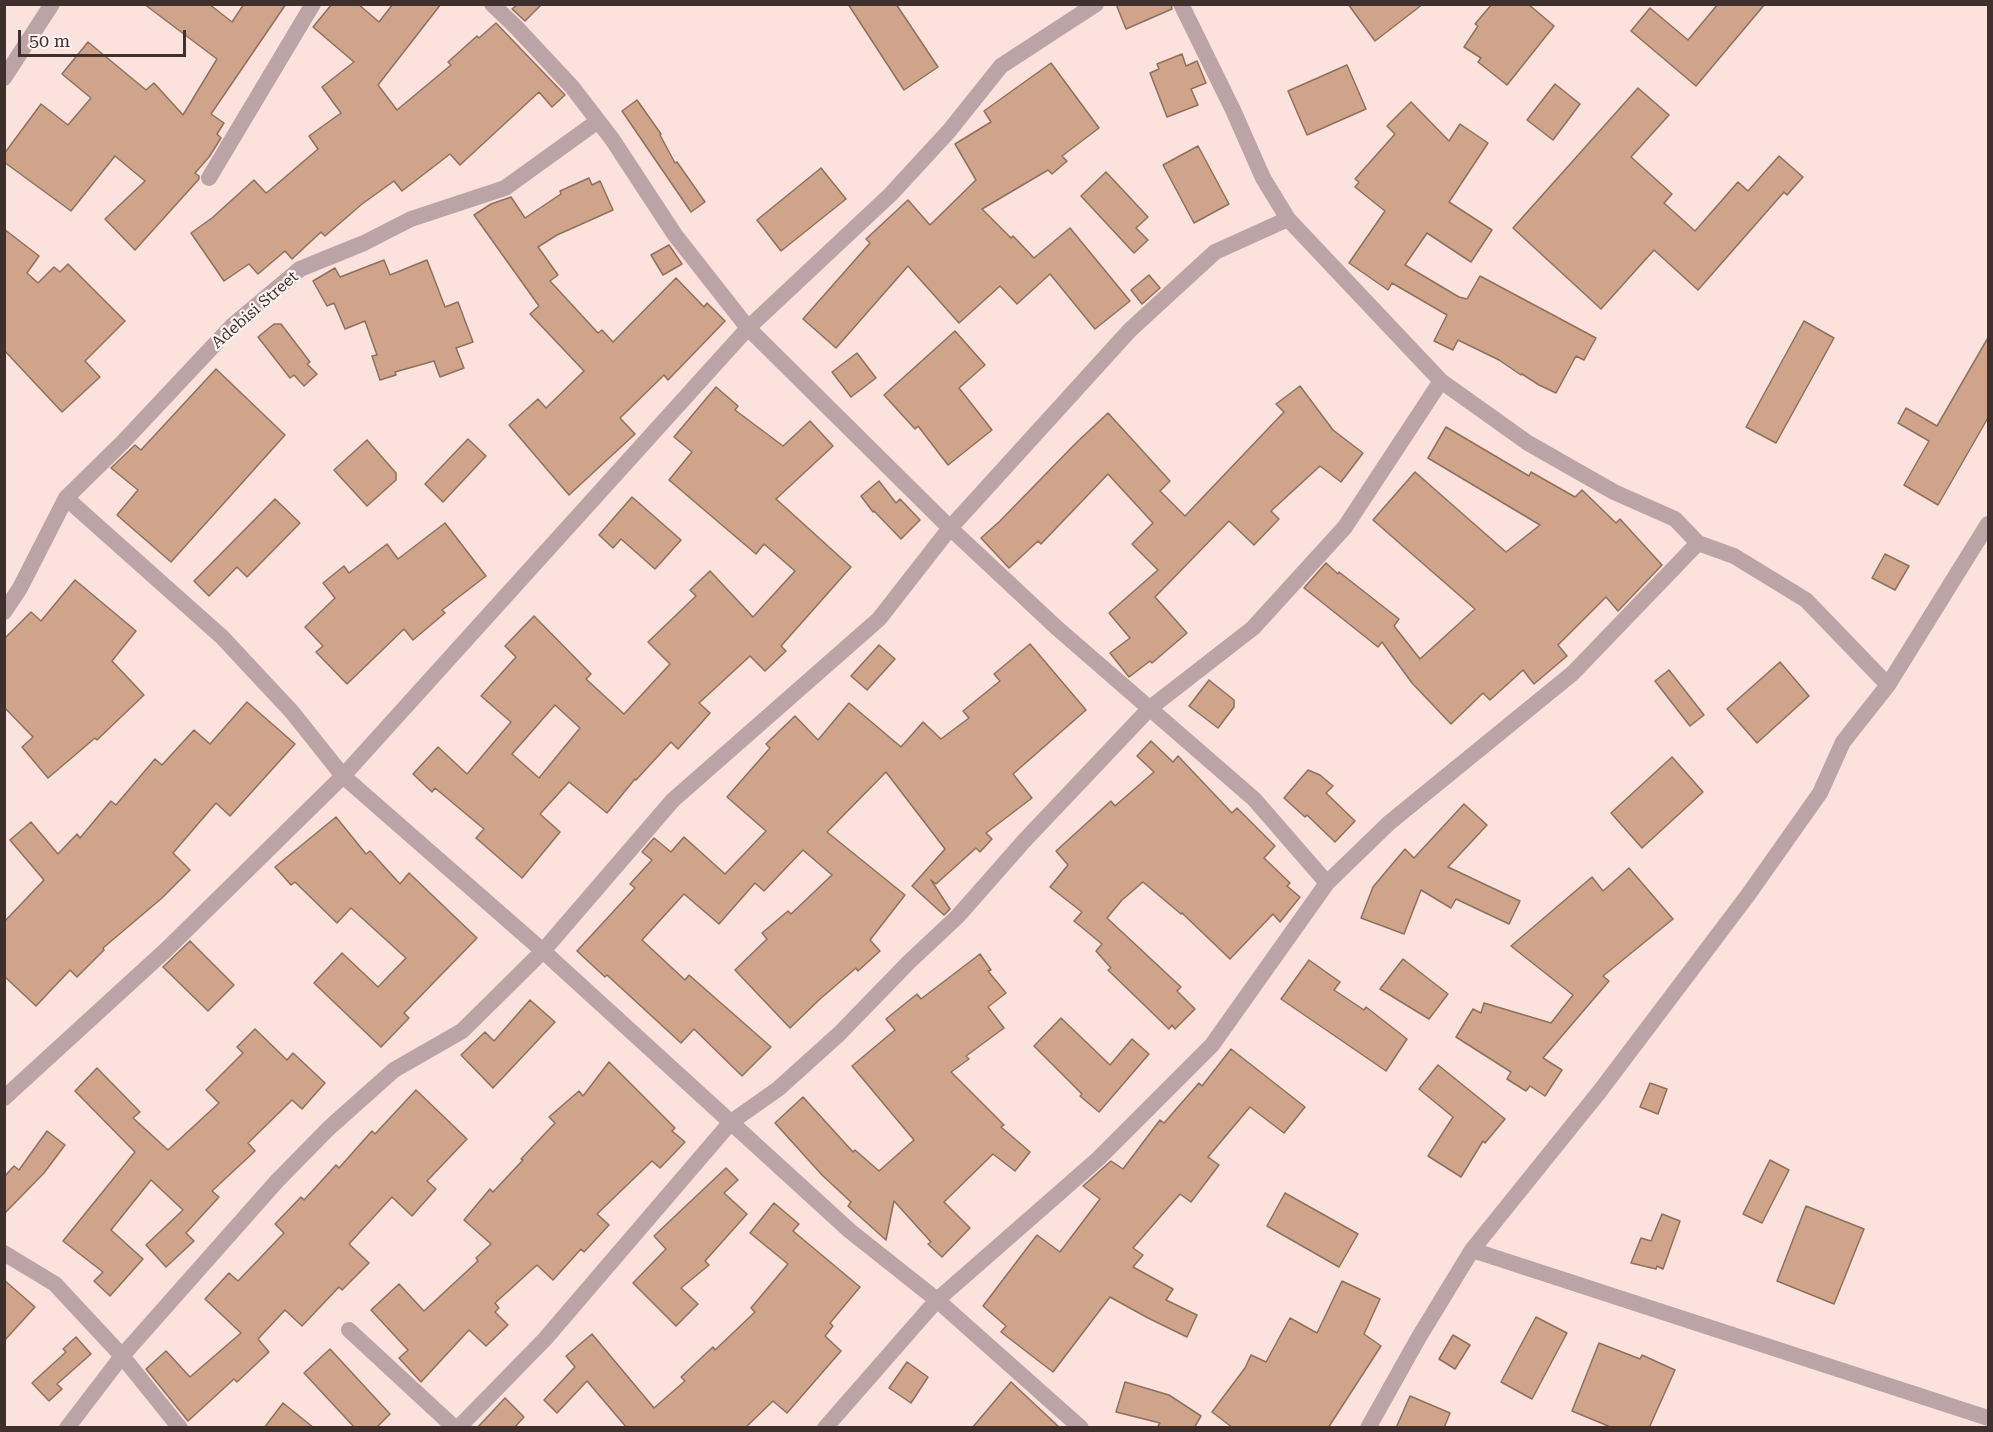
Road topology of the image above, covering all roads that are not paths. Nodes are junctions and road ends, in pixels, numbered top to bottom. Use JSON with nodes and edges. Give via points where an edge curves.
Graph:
{"nodes":[{"id":1,"x":52,"y":4,"type":"edge"},
{"id":2,"x":313,"y":4,"type":"edge"},
{"id":3,"x":492,"y":4,"type":"edge"},
{"id":4,"x":1096,"y":4,"type":"edge"},
{"id":5,"x":1181,"y":4,"type":"edge"},
{"id":6,"x":4,"y":78,"type":"edge"},
{"id":7,"x":598,"y":121,"type":"junction"},
{"id":8,"x":209,"y":178,"type":"dead end"},
{"id":9,"x":1288,"y":219,"type":"junction"},
{"id":10,"x":748,"y":328,"type":"junction"},
{"id":11,"x":1441,"y":381,"type":"junction"},
{"id":12,"x":66,"y":498,"type":"junction"},
{"id":13,"x":1989,"y":524,"type":"edge"},
{"id":14,"x":950,"y":528,"type":"junction"},
{"id":15,"x":1698,"y":543,"type":"junction"},
{"id":16,"x":4,"y":612,"type":"edge"},
{"id":17,"x":1888,"y":685,"type":"junction"},
{"id":18,"x":1150,"y":708,"type":"junction"},
{"id":19,"x":343,"y":776,"type":"junction"},
{"id":20,"x":1328,"y":883,"type":"junction"},
{"id":21,"x":543,"y":951,"type":"junction"},
{"id":22,"x":4,"y":1098,"type":"edge"},
{"id":23,"x":731,"y":1122,"type":"junction"},
{"id":24,"x":1472,"y":1251,"type":"junction"},
{"id":25,"x":4,"y":1253,"type":"edge"},
{"id":26,"x":937,"y":1300,"type":"junction"},
{"id":27,"x":350,"y":1330,"type":"dead end"},
{"id":28,"x":122,"y":1356,"type":"junction"},
{"id":29,"x":1989,"y":1418,"type":"edge"},
{"id":30,"x":67,"y":1428,"type":"edge"},
{"id":31,"x":180,"y":1428,"type":"edge"},
{"id":32,"x":456,"y":1428,"type":"edge"},
{"id":33,"x":825,"y":1428,"type":"edge"},
{"id":34,"x":1081,"y":1428,"type":"edge"},
{"id":35,"x":1368,"y":1428,"type":"edge"}],
"edges":[{"from":1,"to":6,"type":"street"},
{"from":2,"to":8,"type":"street"},
{"from":3,"to":7,"type":"street","via":[[572,87]]},
{"from":4,"to":10,"type":"street","via":[[1001,66],[891,194]]},
{"from":5,"to":9,"type":"street","via":[[1263,178]]},
{"from":7,"to":10,"type":"street","via":[[675,235]]},
{"from":7,"to":12,"type":"street","name":"Adebisi Street","via":[[505,188],[411,219],[300,269],[232,326]]},
{"from":9,"to":11,"type":"street"},
{"from":9,"to":14,"type":"street","via":[[1215,252],[1130,330]]},
{"from":10,"to":14,"type":"street"},
{"from":10,"to":19,"type":"street"},
{"from":11,"to":15,"type":"street","via":[[1528,443],[1614,492],[1675,519]]},
{"from":11,"to":18,"type":"street","via":[[1346,527],[1253,628]]},
{"from":12,"to":16,"type":"street","name":"Adebisi Street"},
{"from":12,"to":19,"type":"street","via":[[222,637],[292,712]]},
{"from":13,"to":17,"type":"street"},
{"from":14,"to":18,"type":"street","via":[[1056,628]]},
{"from":14,"to":21,"type":"street","via":[[879,619],[673,800]]},
{"from":15,"to":17,"type":"street","via":[[1734,556],[1806,600]]},
{"from":15,"to":20,"type":"street","via":[[1573,673],[1389,823]]},
{"from":17,"to":24,"type":"street","via":[[1842,742],[1820,793],[1722,931]]},
{"from":18,"to":20,"type":"street","via":[[1254,799]]},
{"from":18,"to":23,"type":"street","via":[[958,916],[839,1034],[778,1089]]},
{"from":19,"to":21,"type":"street"},
{"from":19,"to":22,"type":"street","via":[[166,949]]},
{"from":20,"to":26,"type":"street","via":[[1212,1045],[1098,1159]]},
{"from":21,"to":23,"type":"street"},
{"from":21,"to":28,"type":"street","via":[[462,1031],[394,1070],[329,1128]]},
{"from":23,"to":26,"type":"street","via":[[850,1231]]},
{"from":23,"to":32,"type":"street","via":[[545,1339]]},
{"from":24,"to":29,"type":"street"},
{"from":24,"to":35,"type":"street"},
{"from":25,"to":28,"type":"street","via":[[55,1284]]},
{"from":26,"to":33,"type":"street"},
{"from":26,"to":34,"type":"street"},
{"from":27,"to":32,"type":"street"},
{"from":28,"to":30,"type":"street"},
{"from":28,"to":31,"type":"street"}]}
